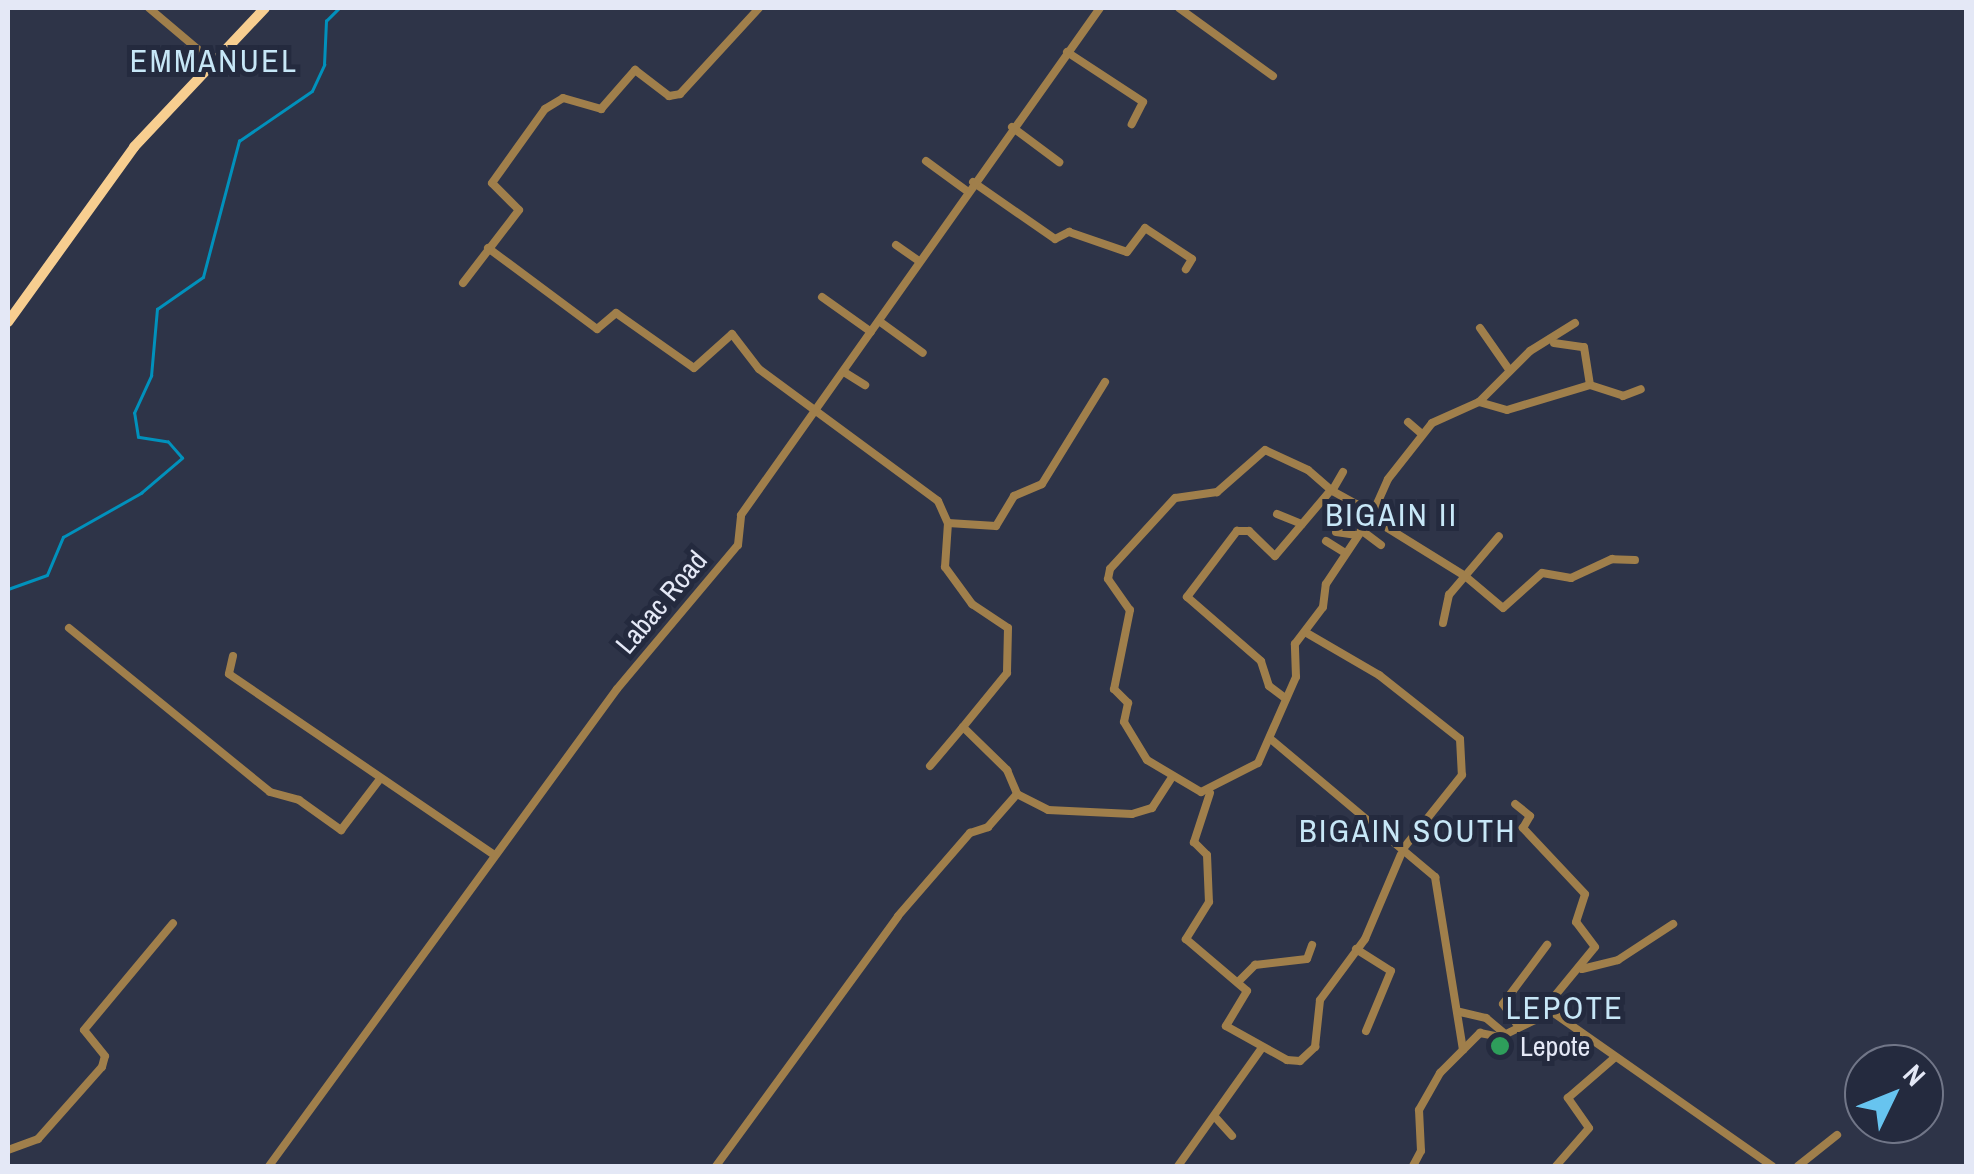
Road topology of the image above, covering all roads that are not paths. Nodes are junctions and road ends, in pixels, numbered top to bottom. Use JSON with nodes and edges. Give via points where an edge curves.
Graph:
{"nodes":[{"id":1,"x":148,"y":8,"type":"edge"},
{"id":2,"x":265,"y":8,"type":"edge"},
{"id":3,"x":759,"y":8,"type":"edge"},
{"id":4,"x":1100,"y":8,"type":"edge"},
{"id":5,"x":1179,"y":8,"type":"edge"},
{"id":6,"x":1067,"y":52,"type":"junction"},
{"id":7,"x":214,"y":62,"type":"junction"},
{"id":8,"x":1273,"y":76,"type":"dead end"},
{"id":9,"x":1132,"y":124,"type":"dead end"},
{"id":10,"x":1012,"y":126,"type":"junction"},
{"id":11,"x":926,"y":160,"type":"dead end"},
{"id":12,"x":1059,"y":162,"type":"dead end"},
{"id":13,"x":970,"y":186,"type":"junction"},
{"id":14,"x":896,"y":245,"type":"dead end"},
{"id":15,"x":488,"y":248,"type":"junction"},
{"id":16,"x":919,"y":261,"type":"junction"},
{"id":17,"x":1186,"y":268,"type":"dead end"},
{"id":18,"x":462,"y":283,"type":"dead end"},
{"id":19,"x":822,"y":297,"type":"dead end"},
{"id":20,"x":879,"y":321,"type":"junction"},
{"id":21,"x":8,"y":322,"type":"edge"},
{"id":22,"x":1575,"y":323,"type":"dead end"},
{"id":23,"x":1480,"y":328,"type":"dead end"},
{"id":24,"x":871,"y":332,"type":"junction"},
{"id":25,"x":1554,"y":343,"type":"junction"},
{"id":26,"x":923,"y":353,"type":"dead end"},
{"id":27,"x":1510,"y":371,"type":"junction"},
{"id":28,"x":844,"y":372,"type":"junction"},
{"id":29,"x":1105,"y":382,"type":"dead end"},
{"id":30,"x":865,"y":385,"type":"dead end"},
{"id":31,"x":1590,"y":385,"type":"junction"},
{"id":32,"x":1641,"y":389,"type":"dead end"},
{"id":33,"x":1480,"y":402,"type":"junction"},
{"id":34,"x":816,"y":413,"type":"junction"},
{"id":35,"x":1408,"y":422,"type":"dead end"},
{"id":36,"x":1421,"y":436,"type":"junction"},
{"id":37,"x":1432,"y":445,"type":"dead end"},
{"id":38,"x":1344,"y":472,"type":"dead end"},
{"id":39,"x":1332,"y":490,"type":"junction"},
{"id":40,"x":1277,"y":514,"type":"dead end"},
{"id":41,"x":1372,"y":516,"type":"junction"},
{"id":42,"x":948,"y":523,"type":"junction"},
{"id":43,"x":1302,"y":524,"type":"junction"},
{"id":44,"x":1336,"y":532,"type":"dead end"},
{"id":45,"x":1359,"y":533,"type":"junction"},
{"id":46,"x":1499,"y":536,"type":"dead end"},
{"id":47,"x":1142,"y":537,"type":"junction"},
{"id":48,"x":1326,"y":540,"type":"dead end"},
{"id":49,"x":1150,"y":544,"type":"dead end"},
{"id":50,"x":1381,"y":544,"type":"dead end"},
{"id":51,"x":1345,"y":553,"type":"junction"},
{"id":52,"x":1634,"y":560,"type":"dead end"},
{"id":53,"x":1466,"y":576,"type":"junction"},
{"id":54,"x":1442,"y":623,"type":"dead end"},
{"id":55,"x":69,"y":628,"type":"dead end"},
{"id":56,"x":1305,"y":632,"type":"junction"},
{"id":57,"x":233,"y":656,"type":"dead end"},
{"id":58,"x":1285,"y":698,"type":"junction"},
{"id":59,"x":963,"y":728,"type":"junction"},
{"id":60,"x":1272,"y":741,"type":"junction"},
{"id":61,"x":930,"y":766,"type":"dead end"},
{"id":62,"x":380,"y":779,"type":"junction"},
{"id":63,"x":1171,"y":779,"type":"junction"},
{"id":64,"x":1210,"y":793,"type":"junction"},
{"id":65,"x":1016,"y":794,"type":"junction"},
{"id":66,"x":1515,"y":804,"type":"dead end"},
{"id":67,"x":1402,"y":852,"type":"junction"},
{"id":68,"x":494,"y":855,"type":"junction"},
{"id":69,"x":173,"y":923,"type":"dead end"},
{"id":70,"x":1673,"y":924,"type":"dead end"},
{"id":71,"x":1312,"y":945,"type":"dead end"},
{"id":72,"x":1547,"y":945,"type":"dead end"},
{"id":73,"x":1356,"y":950,"type":"junction"},
{"id":74,"x":1582,"y":969,"type":"junction"},
{"id":75,"x":1238,"y":982,"type":"junction"},
{"id":76,"x":1548,"y":1009,"type":"junction"},
{"id":77,"x":1460,"y":1012,"type":"junction"},
{"id":78,"x":1516,"y":1023,"type":"junction"},
{"id":79,"x":1366,"y":1031,"type":"dead end"},
{"id":80,"x":1504,"y":1033,"type":"junction"},
{"id":81,"x":1261,"y":1049,"type":"junction"},
{"id":82,"x":1463,"y":1050,"type":"junction"},
{"id":83,"x":1614,"y":1059,"type":"junction"},
{"id":84,"x":1216,"y":1118,"type":"junction"},
{"id":85,"x":1836,"y":1134,"type":"dead end"},
{"id":86,"x":1232,"y":1136,"type":"dead end"},
{"id":87,"x":8,"y":1150,"type":"edge"},
{"id":88,"x":269,"y":1166,"type":"edge"},
{"id":89,"x":716,"y":1166,"type":"edge"},
{"id":90,"x":1178,"y":1166,"type":"edge"},
{"id":91,"x":1413,"y":1166,"type":"edge"},
{"id":92,"x":1556,"y":1166,"type":"edge"},
{"id":93,"x":1772,"y":1166,"type":"edge"},
{"id":94,"x":1798,"y":1166,"type":"edge"}],
"edges":[{"from":1,"to":7,"type":"street"},
{"from":2,"to":7,"type":"main road"},
{"from":3,"to":15,"type":"street","via":[[680,94],[668,96],[635,70],[601,109],[563,98],[546,110],[492,182],[519,208]]},
{"from":4,"to":6,"type":"street","name":"Labac Road"},
{"from":5,"to":8,"type":"street"},
{"from":6,"to":9,"type":"street","via":[[1143,102]]},
{"from":6,"to":10,"type":"street","name":"Labac Road"},
{"from":7,"to":21,"type":"main road","via":[[134,147]]},
{"from":10,"to":12,"type":"street"},
{"from":10,"to":13,"type":"street","name":"Labac Road"},
{"from":11,"to":13,"type":"street"},
{"from":13,"to":16,"type":"street","name":"Labac Road"},
{"from":13,"to":17,"type":"street","via":[[1055,238],[1069,232],[1127,252],[1144,228],[1192,260]]},
{"from":14,"to":16,"type":"street"},
{"from":15,"to":18,"type":"street"},
{"from":15,"to":34,"type":"street","via":[[597,329],[616,312],[694,368],[732,334],[759,369]]},
{"from":16,"to":20,"type":"street","name":"Labac Road"},
{"from":19,"to":24,"type":"street"},
{"from":20,"to":24,"type":"street","name":"Labac Road"},
{"from":20,"to":26,"type":"street"},
{"from":22,"to":25,"type":"street"},
{"from":23,"to":27,"type":"street"},
{"from":24,"to":28,"type":"street","name":"Labac Road"},
{"from":25,"to":27,"type":"street","via":[[1534,348]]},
{"from":25,"to":31,"type":"street","via":[[1584,348]]},
{"from":27,"to":33,"type":"street"},
{"from":28,"to":30,"type":"street"},
{"from":28,"to":34,"type":"street","name":"Labac Road"},
{"from":29,"to":42,"type":"street","via":[[1042,484],[1014,496],[996,526]]},
{"from":31,"to":32,"type":"street","via":[[1623,396]]},
{"from":31,"to":33,"type":"street","via":[[1507,410]]},
{"from":33,"to":36,"type":"street"},
{"from":34,"to":42,"type":"street","via":[[932,495]]},
{"from":34,"to":68,"type":"street","name":"Labac Road","via":[[742,515],[738,545],[642,656]]},
{"from":35,"to":36,"type":"street"},
{"from":36,"to":37,"type":"street"},
{"from":36,"to":41,"type":"street"},
{"from":38,"to":39,"type":"street"},
{"from":39,"to":41,"type":"street"},
{"from":39,"to":43,"type":"street"},
{"from":39,"to":47,"type":"street","via":[[1264,450],[1218,492],[1175,498]]},
{"from":40,"to":43,"type":"street"},
{"from":41,"to":45,"type":"street"},
{"from":41,"to":53,"type":"street"},
{"from":42,"to":59,"type":"street","via":[[945,566],[972,604],[1006,624],[1010,642],[1004,681]]},
{"from":43,"to":58,"type":"street","via":[[1275,556],[1249,531],[1238,531],[1187,596],[1261,661],[1269,686]]},
{"from":44,"to":45,"type":"street"},
{"from":45,"to":50,"type":"street"},
{"from":45,"to":51,"type":"street"},
{"from":46,"to":53,"type":"street"},
{"from":47,"to":49,"type":"street"},
{"from":47,"to":63,"type":"street","via":[[1114,555],[1107,577],[1130,610],[1114,689],[1128,703],[1124,722],[1132,738]]},
{"from":48,"to":51,"type":"street"},
{"from":51,"to":56,"type":"street"},
{"from":52,"to":53,"type":"street","via":[[1612,559],[1571,578],[1542,574],[1504,608]]},
{"from":53,"to":54,"type":"street","via":[[1449,595]]},
{"from":55,"to":62,"type":"street","via":[[270,792],[304,802],[341,830]]},
{"from":56,"to":58,"type":"street","via":[[1293,647],[1296,677]]},
{"from":56,"to":67,"type":"street","via":[[1379,674],[1460,740],[1462,775]]},
{"from":57,"to":62,"type":"street","via":[[229,674]]},
{"from":58,"to":60,"type":"street"},
{"from":59,"to":61,"type":"street"},
{"from":59,"to":65,"type":"street","via":[[1007,770]]},
{"from":60,"to":64,"type":"street","via":[[1258,763],[1242,765]]},
{"from":60,"to":67,"type":"street"},
{"from":62,"to":68,"type":"street"},
{"from":63,"to":64,"type":"street"},
{"from":63,"to":65,"type":"street","via":[[1152,808],[1132,814],[1048,810]]},
{"from":64,"to":75,"type":"street","via":[[1194,842],[1207,855],[1209,902],[1186,938]]},
{"from":65,"to":89,"type":"street","via":[[988,827],[970,832],[898,916]]},
{"from":66,"to":74,"type":"street","via":[[1530,816],[1522,828],[1586,898],[1576,922],[1595,944]]},
{"from":67,"to":73,"type":"street"},
{"from":67,"to":77,"type":"street","via":[[1436,879]]},
{"from":68,"to":88,"type":"street","name":"Labac Road"},
{"from":69,"to":87,"type":"street","via":[[84,1030],[105,1056],[102,1067],[38,1138]]},
{"from":70,"to":74,"type":"street","via":[[1618,960]]},
{"from":71,"to":75,"type":"street","via":[[1307,958],[1255,965]]},
{"from":72,"to":78,"type":"street","via":[[1503,1004]]},
{"from":73,"to":79,"type":"street","via":[[1390,971]]},
{"from":73,"to":81,"type":"street","via":[[1320,1000],[1310,1054],[1294,1062]]},
{"from":74,"to":76,"type":"street"},
{"from":75,"to":81,"type":"street","via":[[1248,995],[1226,1026]]},
{"from":76,"to":78,"type":"street"},
{"from":76,"to":83,"type":"street"},
{"from":77,"to":80,"type":"street","via":[[1486,1018]]},
{"from":77,"to":82,"type":"street"},
{"from":78,"to":80,"type":"street"},
{"from":80,"to":82,"type":"street","via":[[1483,1032]]},
{"from":81,"to":84,"type":"street"},
{"from":82,"to":91,"type":"street","via":[[1424,1097]]},
{"from":83,"to":92,"type":"street","via":[[1568,1098],[1589,1128]]},
{"from":83,"to":93,"type":"street"},
{"from":84,"to":86,"type":"street"},
{"from":84,"to":90,"type":"street"},
{"from":85,"to":94,"type":"street"}]}
